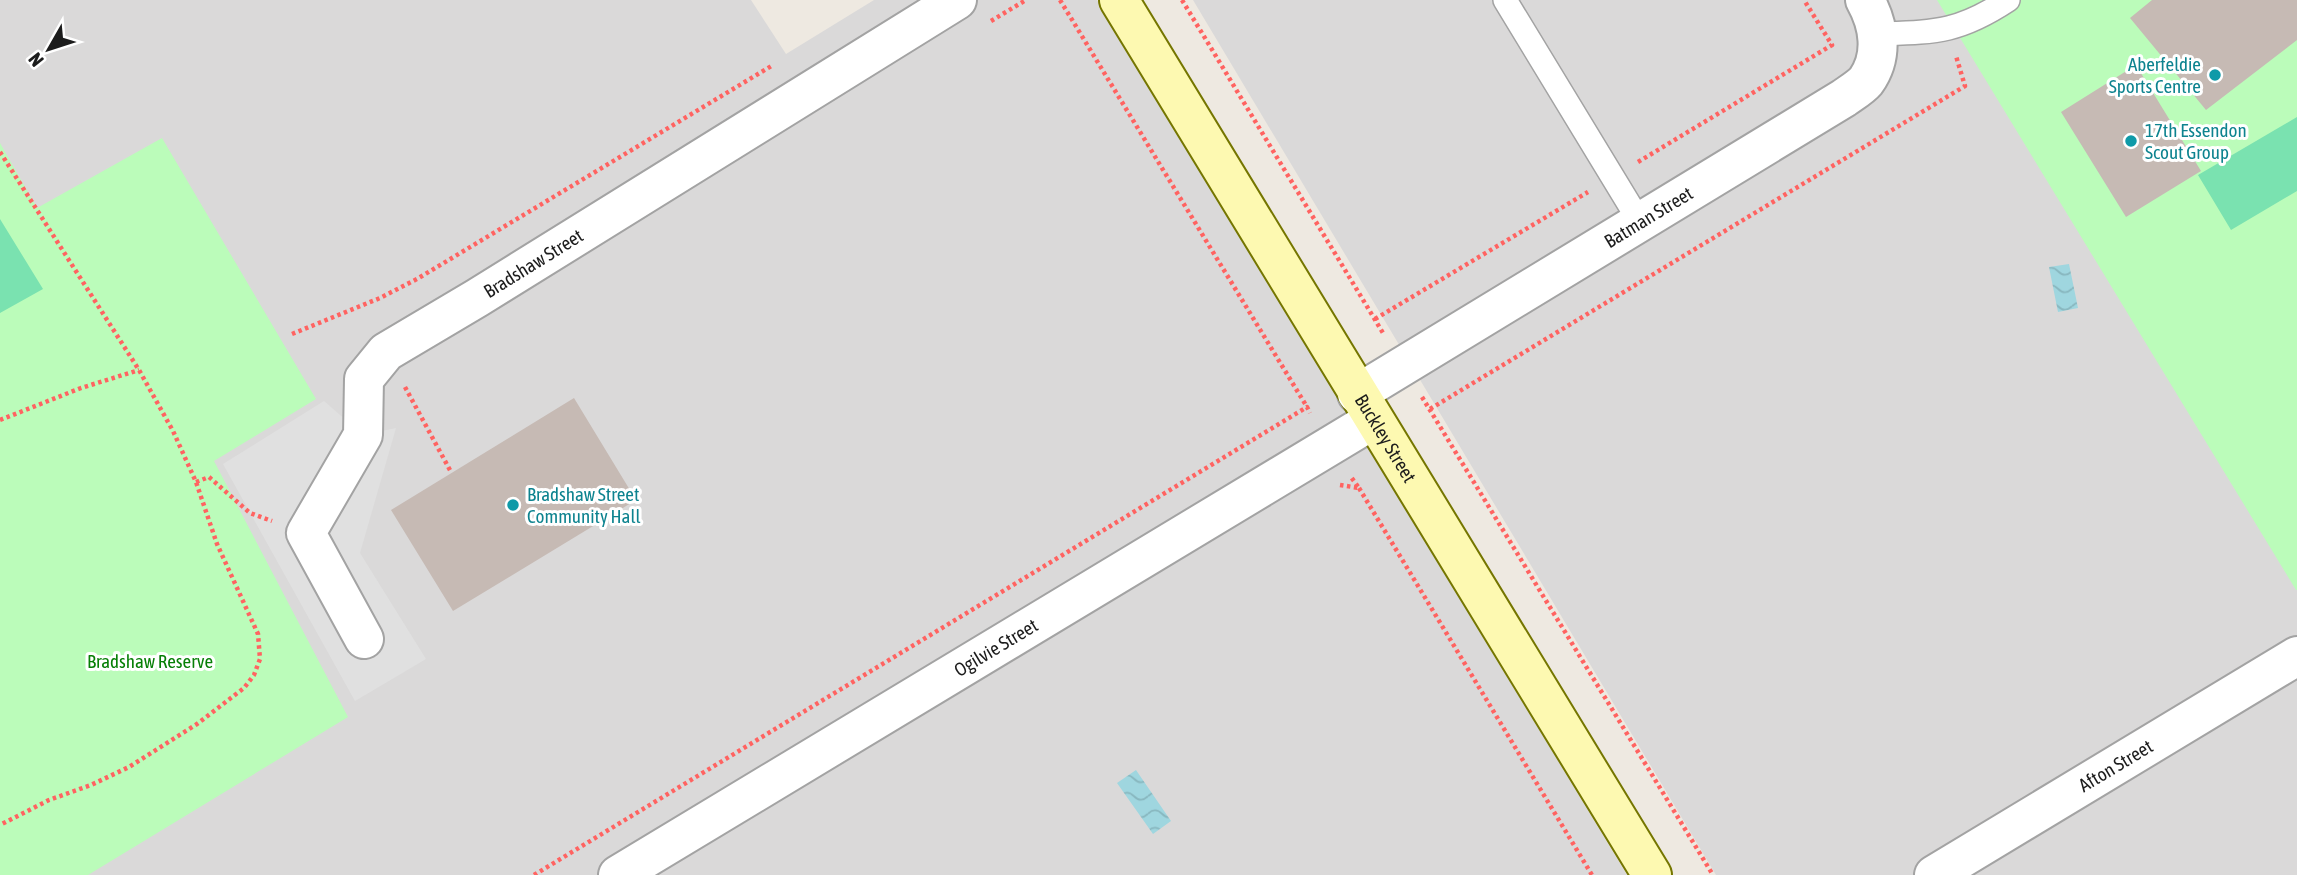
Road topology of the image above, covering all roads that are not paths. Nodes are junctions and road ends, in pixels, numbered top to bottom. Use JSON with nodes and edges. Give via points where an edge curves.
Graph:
{"nodes":[{"id":1,"x":957,"y":0,"type":"edge"},
{"id":2,"x":1119,"y":0,"type":"edge"},
{"id":3,"x":1505,"y":0,"type":"edge"},
{"id":4,"x":2008,"y":0,"type":"edge"},
{"id":5,"x":1871,"y":17,"type":"edge"},
{"id":6,"x":1640,"y":222,"type":"junction"},
{"id":7,"x":1365,"y":407,"type":"junction"},
{"id":8,"x":365,"y":639,"type":"dead end"},
{"id":9,"x":2297,"y":656,"type":"edge"},
{"id":10,"x":618,"y":875,"type":"edge"},
{"id":11,"x":1652,"y":875,"type":"edge"},
{"id":12,"x":1934,"y":875,"type":"edge"}],
"edges":[{"from":1,"to":8,"type":"street","name":"Bradshaw Street","via":[[386,352],[364,379],[363,435],[306,533]]},
{"from":2,"to":7,"type":"main road","name":"Buckley Street"},
{"from":3,"to":6,"type":"lane"},
{"from":4,"to":5,"type":"lane","via":[[1948,30]]},
{"from":5,"to":6,"type":"street","name":"Batman Street","via":[[1878,50],[1865,82]]},
{"from":6,"to":7,"type":"street","name":"Batman Street","via":[[1404,366]]},
{"from":7,"to":10,"type":"street","name":"Ogilvie Street"},
{"from":7,"to":11,"type":"main road","name":"Buckley Street"},
{"from":9,"to":12,"type":"street","name":"Afton Street"}]}
